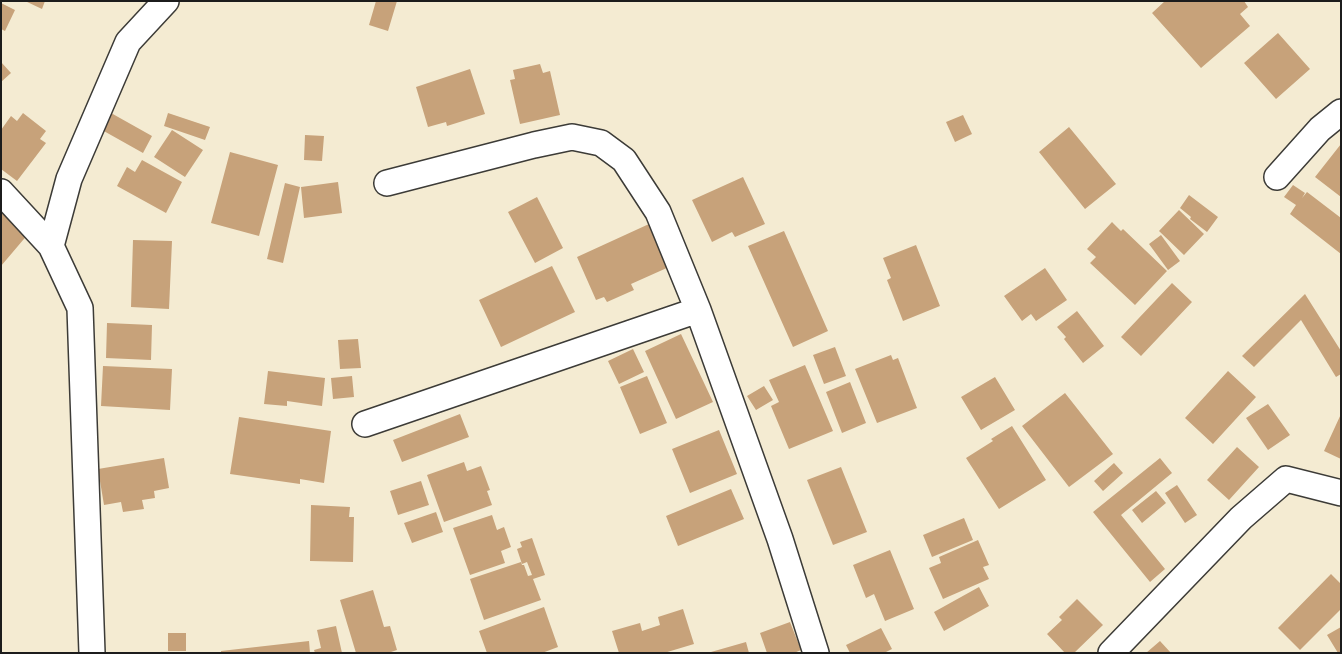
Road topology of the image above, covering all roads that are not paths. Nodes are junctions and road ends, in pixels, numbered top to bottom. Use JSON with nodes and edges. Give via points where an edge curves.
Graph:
{"nodes":[{"id":1,"x":166,"y":1,"type":"edge"},
{"id":2,"x":1341,"y":112,"type":"edge"},
{"id":3,"x":1277,"y":177,"type":"dead end"},
{"id":4,"x":387,"y":183,"type":"dead end"},
{"id":5,"x":1,"y":192,"type":"edge"},
{"id":6,"x":51,"y":246,"type":"junction"},
{"id":7,"x":698,"y":310,"type":"junction"},
{"id":8,"x":365,"y":424,"type":"dead end"},
{"id":9,"x":1341,"y":493,"type":"edge"},
{"id":10,"x":92,"y":653,"type":"edge"},
{"id":11,"x":816,"y":653,"type":"edge"},
{"id":12,"x":1112,"y":653,"type":"edge"}],
"edges":[{"from":1,"to":6,"type":"street","via":[[128,42],[69,180]]},
{"from":2,"to":3,"type":"street","via":[[1320,129]]},
{"from":4,"to":7,"type":"street","via":[[534,145],[572,138],[601,143],[624,160],[658,212]]},
{"from":5,"to":6,"type":"street"},
{"from":6,"to":10,"type":"street","via":[[80,308]]},
{"from":7,"to":8,"type":"street"},
{"from":7,"to":11,"type":"street","via":[[780,539]]},
{"from":9,"to":12,"type":"street","via":[[1286,479],[1240,518]]}]}
